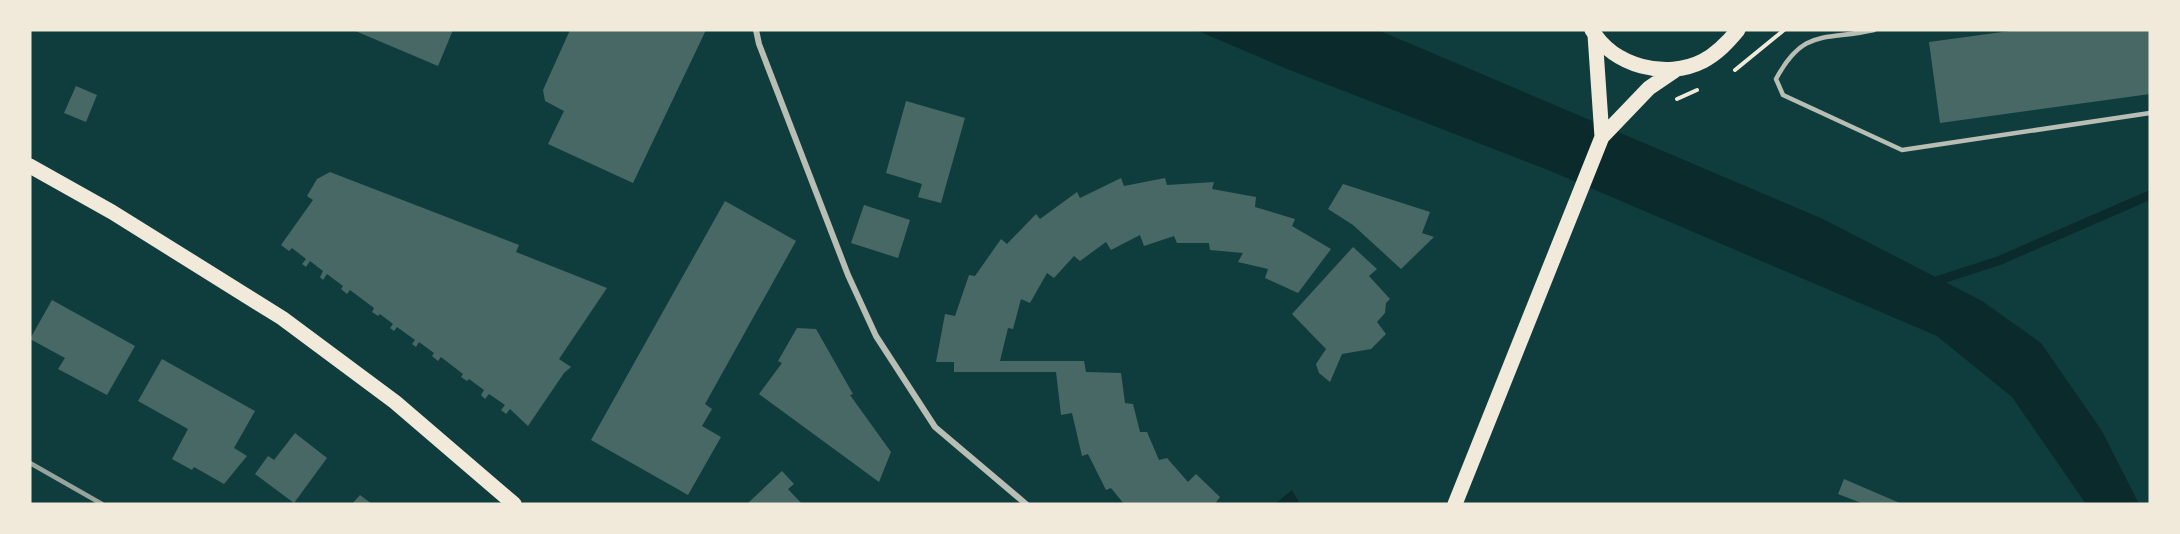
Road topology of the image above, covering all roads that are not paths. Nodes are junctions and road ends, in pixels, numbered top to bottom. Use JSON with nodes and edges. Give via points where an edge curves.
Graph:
{"nodes":[{"id":1,"x":756,"y":30,"type":"edge"},
{"id":2,"x":1738,"y":30,"type":"edge"},
{"id":3,"x":1874,"y":30,"type":"edge"},
{"id":4,"x":1593,"y":33,"type":"edge"},
{"id":5,"x":1677,"y":69,"type":"junction"},
{"id":6,"x":2150,"y":113,"type":"edge"},
{"id":7,"x":1606,"y":128,"type":"junction"},
{"id":8,"x":30,"y":166,"type":"edge"},
{"id":9,"x":514,"y":504,"type":"edge"},
{"id":10,"x":1026,"y":504,"type":"edge"},
{"id":11,"x":1455,"y":504,"type":"edge"}],
"edges":[{"from":1,"to":10,"type":"street","via":[[844,264],[876,336],[935,427]]},
{"from":2,"to":5,"type":"main road","via":[[1725,47],[1702,61]]},
{"from":3,"to":6,"type":"lane","via":[[1830,35],[1797,47],[1776,79],[1783,95],[1902,150]]},
{"from":4,"to":5,"type":"main road","via":[[1611,52],[1632,63],[1654,69]]},
{"from":4,"to":7,"type":"main road"},
{"from":5,"to":7,"type":"main road","via":[[1649,88]]},
{"from":7,"to":11,"type":"main road"},
{"from":8,"to":9,"type":"main road","via":[[282,318],[396,402]]}]}
